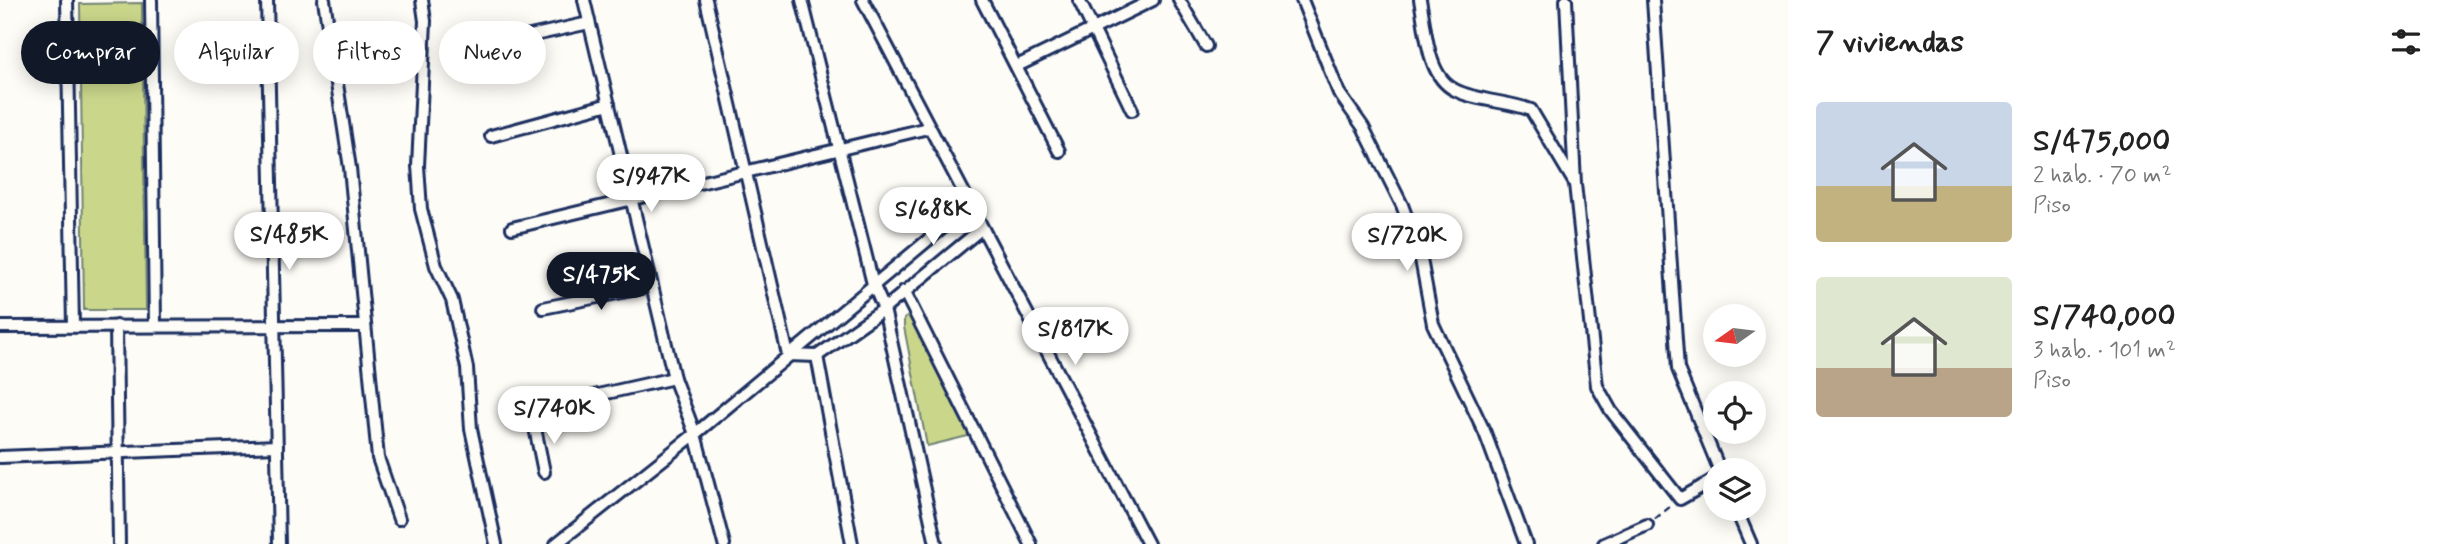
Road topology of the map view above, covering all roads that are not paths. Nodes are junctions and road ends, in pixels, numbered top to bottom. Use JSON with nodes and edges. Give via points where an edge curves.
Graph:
{"nodes":[{"id":1,"x":67,"y":0,"type":"edge"},
{"id":2,"x":151,"y":0,"type":"edge"},
{"id":3,"x":267,"y":0,"type":"edge"},
{"id":4,"x":324,"y":0,"type":"edge"},
{"id":5,"x":422,"y":0,"type":"edge"},
{"id":6,"x":584,"y":0,"type":"edge"},
{"id":7,"x":706,"y":0,"type":"edge"},
{"id":8,"x":802,"y":0,"type":"edge"},
{"id":9,"x":863,"y":0,"type":"edge"},
{"id":10,"x":982,"y":0,"type":"edge"},
{"id":11,"x":1079,"y":0,"type":"edge"},
{"id":12,"x":1153,"y":0,"type":"edge"},
{"id":13,"x":1179,"y":0,"type":"edge"},
{"id":14,"x":1302,"y":0,"type":"edge"},
{"id":15,"x":1420,"y":0,"type":"edge"},
{"id":16,"x":1566,"y":0,"type":"edge"},
{"id":17,"x":1653,"y":0,"type":"edge"},
{"id":18,"x":589,"y":23,"type":"junction"},
{"id":19,"x":1094,"y":30,"type":"junction"},
{"id":20,"x":546,"y":32,"type":"edge"},
{"id":21,"x":1206,"y":46,"type":"dead end"},
{"id":22,"x":1017,"y":66,"type":"junction"},
{"id":23,"x":609,"y":104,"type":"junction"},
{"id":24,"x":1132,"y":110,"type":"dead end"},
{"id":25,"x":928,"y":128,"type":"junction"},
{"id":26,"x":491,"y":136,"type":"dead end"},
{"id":27,"x":840,"y":151,"type":"junction"},
{"id":28,"x":1059,"y":151,"type":"dead end"},
{"id":29,"x":745,"y":173,"type":"junction"},
{"id":30,"x":1575,"y":184,"type":"junction"},
{"id":31,"x":631,"y":199,"type":"junction"},
{"id":32,"x":970,"y":205,"type":"junction"},
{"id":33,"x":512,"y":228,"type":"dead end"},
{"id":34,"x":981,"y":229,"type":"junction"},
{"id":35,"x":873,"y":284,"type":"junction"},
{"id":36,"x":652,"y":286,"type":"junction"},
{"id":37,"x":904,"y":291,"type":"junction"},
{"id":38,"x":543,"y":308,"type":"dead end"},
{"id":39,"x":884,"y":309,"type":"junction"},
{"id":40,"x":155,"y":325,"type":"junction"},
{"id":41,"x":274,"y":325,"type":"junction"},
{"id":42,"x":73,"y":326,"type":"junction"},
{"id":43,"x":116,"y":326,"type":"junction"},
{"id":44,"x":365,"y":326,"type":"junction"},
{"id":45,"x":0,"y":327,"type":"edge"},
{"id":46,"x":788,"y":355,"type":"junction"},
{"id":47,"x":817,"y":356,"type":"junction"},
{"id":48,"x":674,"y":378,"type":"junction"},
{"id":49,"x":695,"y":434,"type":"junction"},
{"id":50,"x":277,"y":446,"type":"junction"},
{"id":51,"x":117,"y":450,"type":"junction"},
{"id":52,"x":0,"y":457,"type":"edge"},
{"id":53,"x":1715,"y":458,"type":"edge"},
{"id":54,"x":544,"y":472,"type":"dead end"},
{"id":55,"x":1703,"y":486,"type":"edge"},
{"id":56,"x":399,"y":519,"type":"dead end"},
{"id":57,"x":1741,"y":521,"type":"edge"},
{"id":58,"x":1647,"y":525,"type":"road end"},
{"id":59,"x":119,"y":544,"type":"edge"},
{"id":60,"x":279,"y":544,"type":"edge"},
{"id":61,"x":496,"y":544,"type":"edge"},
{"id":62,"x":556,"y":544,"type":"edge"},
{"id":63,"x":724,"y":544,"type":"edge"},
{"id":64,"x":852,"y":544,"type":"edge"},
{"id":65,"x":936,"y":544,"type":"edge"},
{"id":66,"x":1031,"y":544,"type":"edge"},
{"id":67,"x":1148,"y":544,"type":"edge"},
{"id":68,"x":1526,"y":544,"type":"edge"},
{"id":69,"x":1604,"y":544,"type":"edge"},
{"id":70,"x":1751,"y":544,"type":"edge"}],
"edges":[{"from":1,"to":42,"type":"street"},
{"from":2,"to":40,"type":"street"},
{"from":3,"to":41,"type":"street"},
{"from":4,"to":44,"type":"street","via":[[349,168]]},
{"from":5,"to":61,"type":"street","via":[[421,209],[436,266],[452,300],[464,355],[471,429]]},
{"from":6,"to":18,"type":"street"},
{"from":7,"to":29,"type":"street"},
{"from":8,"to":27,"type":"street"},
{"from":9,"to":25,"type":"street"},
{"from":10,"to":22,"type":"street"},
{"from":11,"to":19,"type":"street"},
{"from":12,"to":19,"type":"street"},
{"from":13,"to":21,"type":"street"},
{"from":14,"to":68,"type":"street","via":[[1339,93],[1363,127],[1402,205],[1420,254],[1433,324],[1485,433]]},
{"from":15,"to":30,"type":"street","via":[[1441,79],[1455,90],[1531,110]]},
{"from":16,"to":30,"type":"street"},
{"from":17,"to":53,"type":"street","via":[[1678,369]]},
{"from":18,"to":20,"type":"street"},
{"from":18,"to":23,"type":"street"},
{"from":19,"to":22,"type":"street"},
{"from":19,"to":24,"type":"street"},
{"from":22,"to":28,"type":"street"},
{"from":23,"to":26,"type":"street"},
{"from":23,"to":31,"type":"street"},
{"from":25,"to":27,"type":"street"},
{"from":25,"to":32,"type":"street"},
{"from":27,"to":29,"type":"street"},
{"from":27,"to":35,"type":"street"},
{"from":29,"to":31,"type":"street"},
{"from":29,"to":46,"type":"street"},
{"from":30,"to":55,"type":"street","via":[[1597,386],[1611,411],[1680,499]]},
{"from":31,"to":33,"type":"street"},
{"from":31,"to":36,"type":"street"},
{"from":32,"to":34,"type":"street"},
{"from":32,"to":35,"type":"street"},
{"from":34,"to":37,"type":"street"},
{"from":34,"to":67,"type":"street","via":[[1024,301]]},
{"from":35,"to":39,"type":"street"},
{"from":35,"to":46,"type":"street"},
{"from":36,"to":38,"type":"street"},
{"from":36,"to":48,"type":"street"},
{"from":37,"to":39,"type":"street"},
{"from":37,"to":66,"type":"street"},
{"from":39,"to":47,"type":"street"},
{"from":39,"to":65,"type":"street"},
{"from":40,"to":41,"type":"street"},
{"from":40,"to":43,"type":"street"},
{"from":41,"to":44,"type":"street"},
{"from":41,"to":50,"type":"street"},
{"from":42,"to":43,"type":"street"},
{"from":42,"to":45,"type":"street"},
{"from":43,"to":51,"type":"street"},
{"from":44,"to":56,"type":"street","via":[[378,458]]},
{"from":46,"to":47,"type":"street"},
{"from":46,"to":49,"type":"street"},
{"from":47,"to":64,"type":"street"},
{"from":48,"to":49,"type":"street"},
{"from":48,"to":54,"type":"street","via":[[553,405],[536,413]]},
{"from":49,"to":62,"type":"street"},
{"from":49,"to":63,"type":"street"},
{"from":50,"to":51,"type":"street"},
{"from":50,"to":60,"type":"street"},
{"from":51,"to":52,"type":"street"},
{"from":51,"to":59,"type":"street"},
{"from":57,"to":70,"type":"street"},
{"from":58,"to":69,"type":"street"}]}
